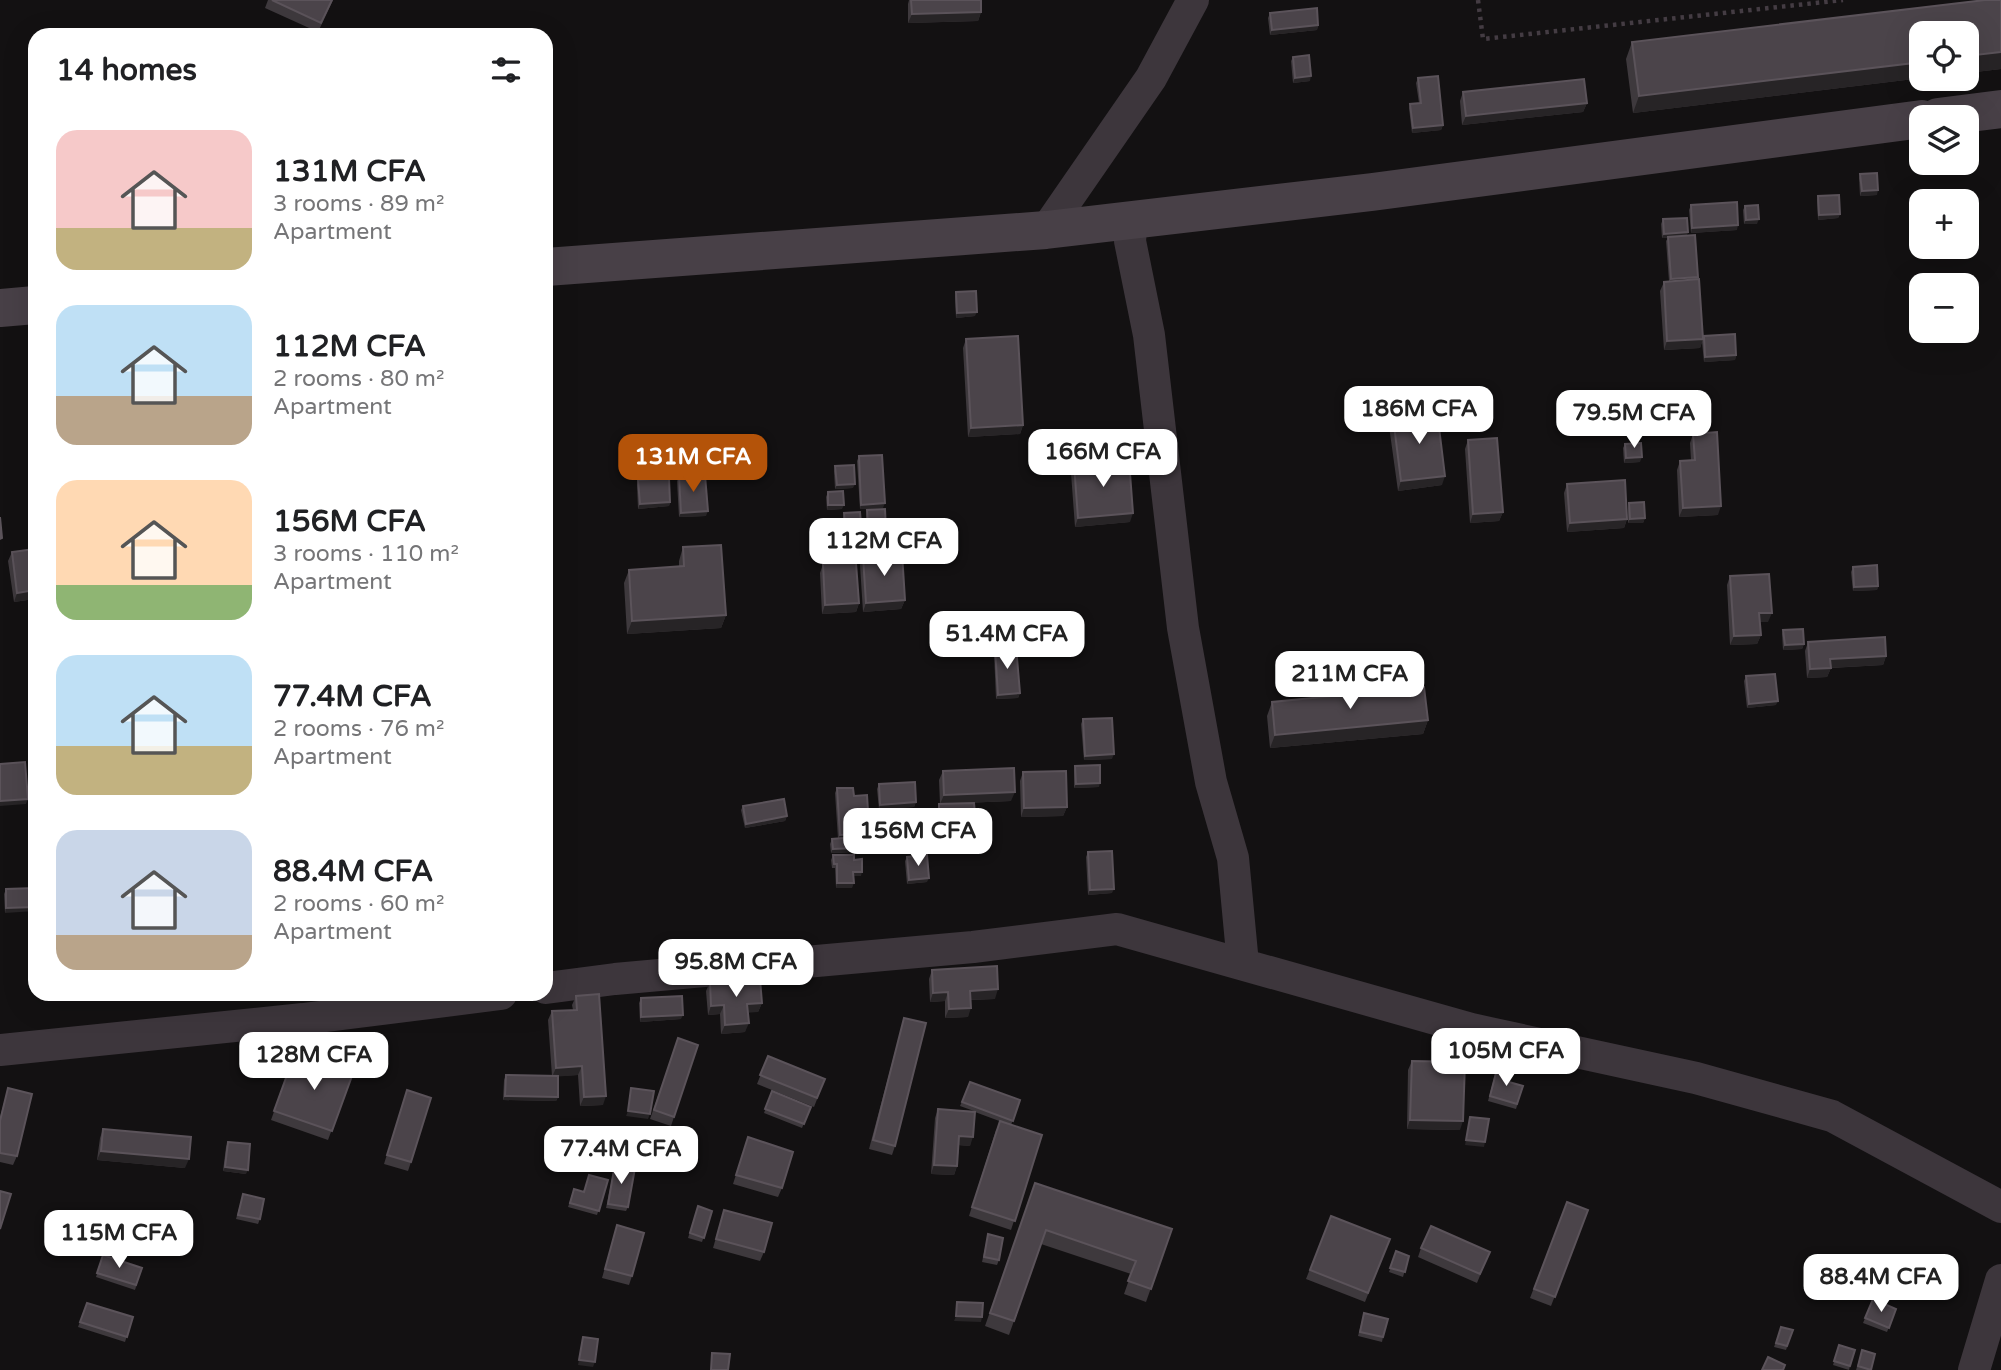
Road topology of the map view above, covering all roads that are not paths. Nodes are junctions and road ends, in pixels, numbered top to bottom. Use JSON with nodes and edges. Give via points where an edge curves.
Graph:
{"nodes":[{"id":1,"x":1193,"y":0,"type":"edge"},
{"id":2,"x":2001,"y":109,"type":"edge"},
{"id":3,"x":1979,"y":112,"type":"edge"},
{"id":4,"x":1909,"y":122,"type":"edge"},
{"id":5,"x":1132,"y":218,"type":"junction"},
{"id":6,"x":1046,"y":230,"type":"junction"},
{"id":7,"x":553,"y":266,"type":"edge"},
{"id":8,"x":28,"y":306,"type":"edge"},
{"id":9,"x":0,"y":308,"type":"edge"},
{"id":10,"x":1243,"y":964,"type":"junction"},
{"id":11,"x":553,"y":987,"type":"edge"},
{"id":12,"x":446,"y":1001,"type":"edge"},
{"id":13,"x":0,"y":1050,"type":"edge"},
{"id":14,"x":2001,"y":1207,"type":"edge"},
{"id":15,"x":2001,"y":1280,"type":"edge"},
{"id":16,"x":1974,"y":1370,"type":"edge"}],
"edges":[{"from":1,"to":6,"type":"street","via":[[1151,78]]},
{"from":2,"to":3,"type":"street"},
{"from":4,"to":5,"type":"street","via":[[1373,192]]},
{"from":5,"to":6,"type":"street"},
{"from":5,"to":10,"type":"street","via":[[1130,241],[1149,335],[1183,628],[1211,782],[1233,858]]},
{"from":6,"to":7,"type":"street"},
{"from":8,"to":9,"type":"street"},
{"from":10,"to":11,"type":"street","via":[[1117,929]]},
{"from":10,"to":14,"type":"street","via":[[1471,1029],[1696,1078],[1832,1116]]},
{"from":12,"to":13,"type":"street"},
{"from":15,"to":16,"type":"street"}]}
